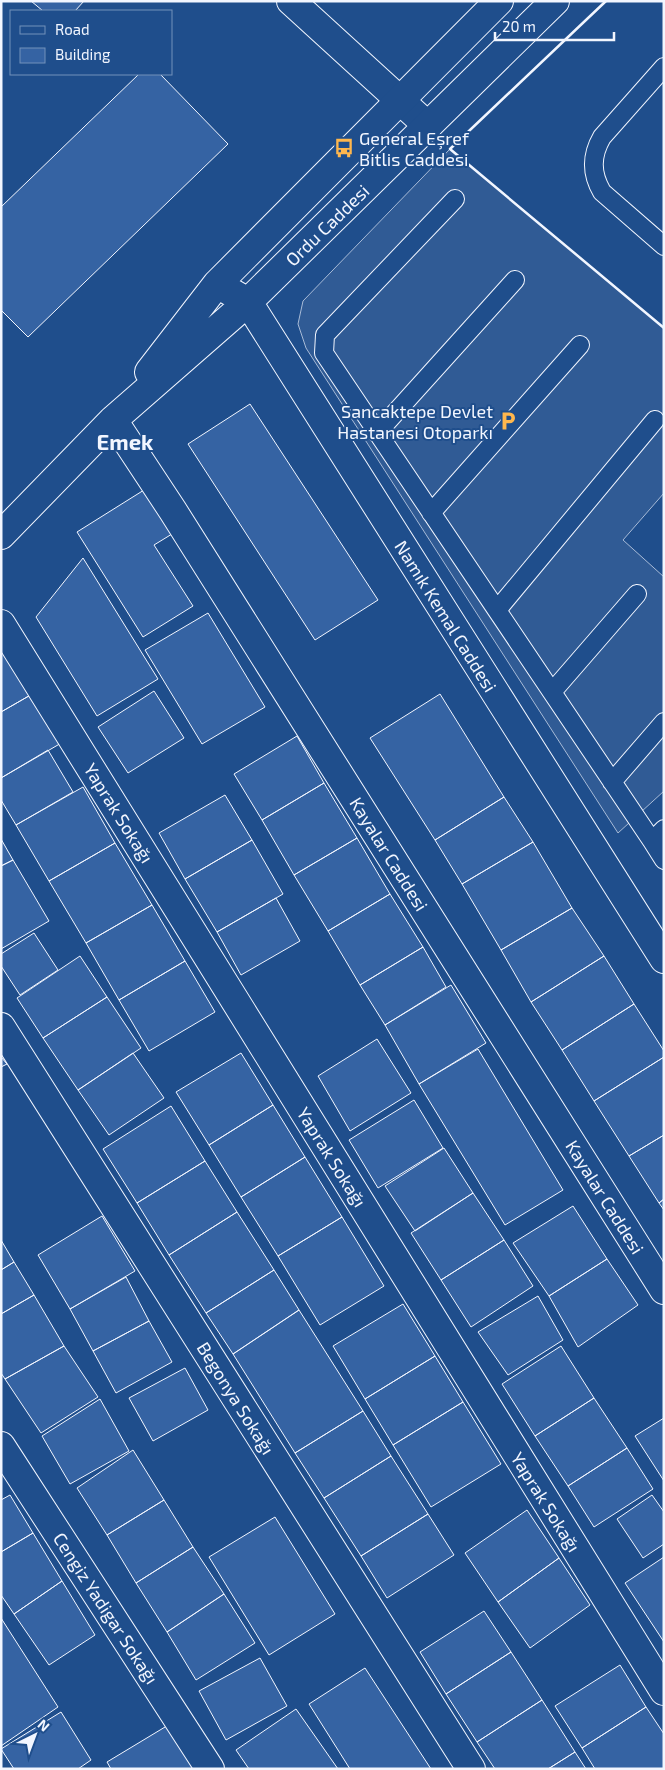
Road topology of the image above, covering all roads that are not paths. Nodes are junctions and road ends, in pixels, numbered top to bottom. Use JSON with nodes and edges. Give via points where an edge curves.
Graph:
{"nodes":[{"id":1,"x":291,"y":1,"type":"edge"},
{"id":2,"x":500,"y":1,"type":"edge"},
{"id":3,"x":555,"y":1,"type":"edge"},
{"id":4,"x":664,"y":67,"type":"edge"},
{"id":5,"x":402,"y":101,"type":"junction"},
{"id":6,"x":428,"y":126,"type":"junction"},
{"id":7,"x":455,"y":199,"type":"dead end"},
{"id":8,"x":664,"y":246,"type":"edge"},
{"id":9,"x":515,"y":280,"type":"dead end"},
{"id":10,"x":217,"y":284,"type":"junction"},
{"id":11,"x":248,"y":302,"type":"junction"},
{"id":12,"x":580,"y":345,"type":"dead end"},
{"id":13,"x":113,"y":420,"type":"junction"},
{"id":14,"x":655,"y":420,"type":"dead end"},
{"id":15,"x":377,"y":432,"type":"junction"},
{"id":16,"x":431,"y":513,"type":"junction"},
{"id":17,"x":1,"y":535,"type":"edge"},
{"id":18,"x":637,"y":594,"type":"dead end"},
{"id":19,"x":497,"y":610,"type":"junction"},
{"id":20,"x":1,"y":624,"type":"edge"},
{"id":21,"x":552,"y":692,"type":"junction"},
{"id":22,"x":664,"y":722,"type":"edge"},
{"id":23,"x":612,"y":782,"type":"junction"},
{"id":24,"x":658,"y":835,"type":"edge"},
{"id":25,"x":664,"y":860,"type":"edge"},
{"id":26,"x":664,"y":959,"type":"edge"},
{"id":27,"x":1,"y":1027,"type":"edge"},
{"id":28,"x":664,"y":1290,"type":"edge"},
{"id":29,"x":1,"y":1446,"type":"edge"},
{"id":30,"x":664,"y":1691,"type":"edge"},
{"id":31,"x":210,"y":1769,"type":"edge"},
{"id":32,"x":471,"y":1769,"type":"edge"}],
"edges":[{"from":1,"to":5,"type":"main road"},
{"from":2,"to":5,"type":"main road","name":"Ordu Caddesi"},
{"from":3,"to":6,"type":"main road","name":"Ordu Caddesi"},
{"from":4,"to":8,"type":"lane","via":[[602,137],[596,147],[593,170],[602,192]]},
{"from":5,"to":6,"type":"main road"},
{"from":5,"to":10,"type":"main road","name":"Ordu Caddesi"},
{"from":6,"to":11,"type":"main road","name":"Ordu Caddesi"},
{"from":7,"to":15,"type":"lane","via":[[325,334],[324,353]]},
{"from":9,"to":15,"type":"lane"},
{"from":10,"to":11,"type":"main road","name":"Namık Kemal Caddesi"},
{"from":10,"to":13,"type":"main road","name":"Ordu Caddesi"},
{"from":11,"to":13,"type":"main road","name":"Ordu Caddesi"},
{"from":11,"to":26,"type":"main road","name":"Namık Kemal Caddesi"},
{"from":12,"to":16,"type":"lane"},
{"from":13,"to":17,"type":"main road","name":"Ordu Caddesi"},
{"from":13,"to":28,"type":"main road","name":"Kayalar Caddesi"},
{"from":14,"to":19,"type":"lane"},
{"from":15,"to":16,"type":"lane"},
{"from":16,"to":19,"type":"lane"},
{"from":18,"to":21,"type":"lane"},
{"from":19,"to":21,"type":"lane"},
{"from":20,"to":30,"type":"main road","name":"Yaprak Sokağı"},
{"from":21,"to":23,"type":"lane"},
{"from":22,"to":23,"type":"lane"},
{"from":23,"to":24,"type":"lane"},
{"from":24,"to":25,"type":"lane"},
{"from":27,"to":32,"type":"main road","name":"Begonya Sokağı"},
{"from":29,"to":31,"type":"main road","name":"Cengiz Yadigar Sokağı"}]}
